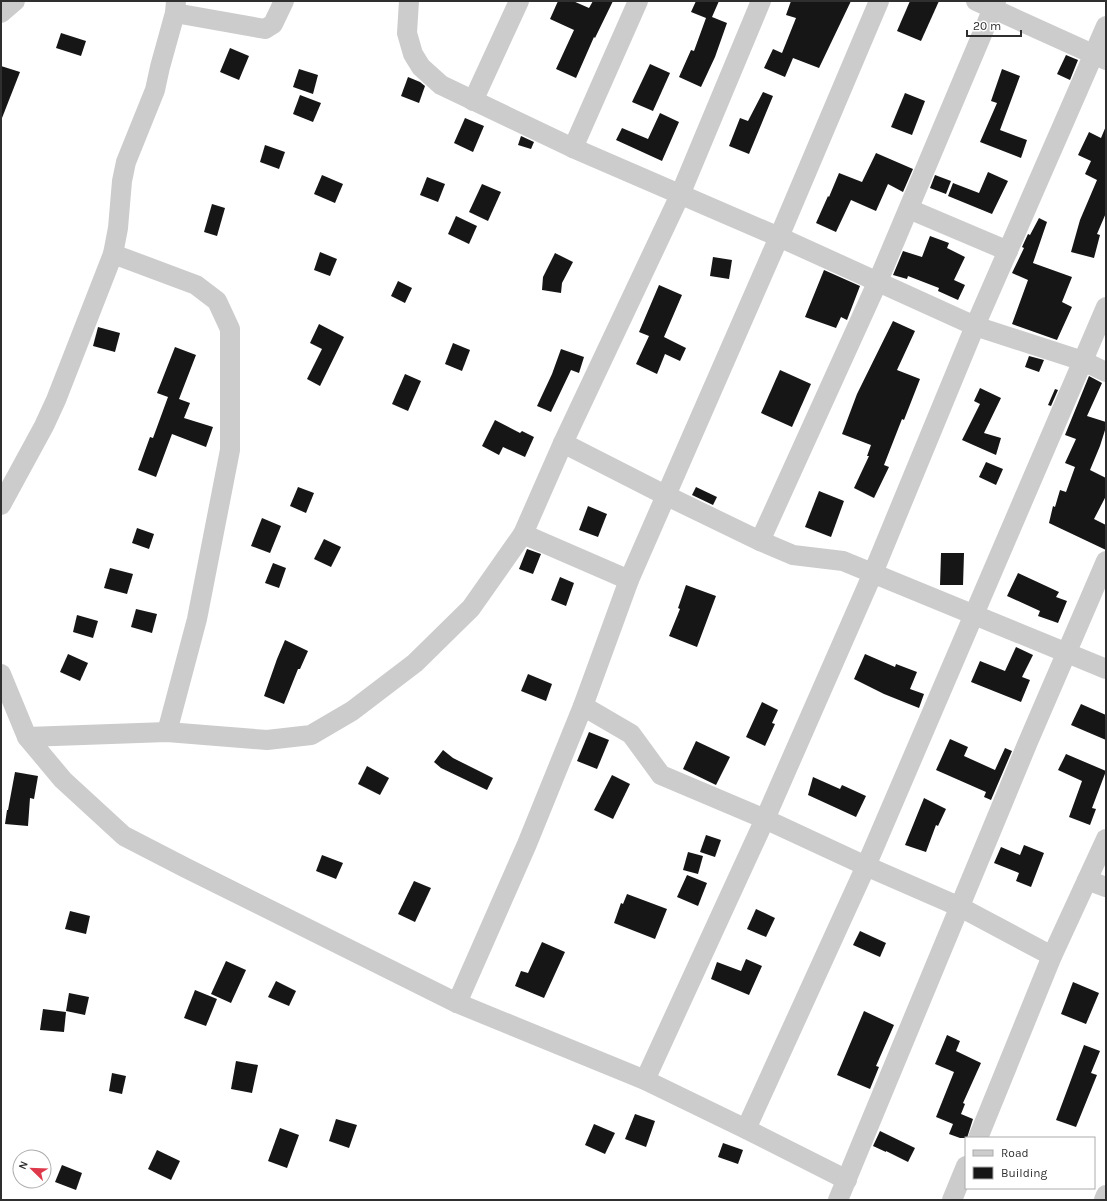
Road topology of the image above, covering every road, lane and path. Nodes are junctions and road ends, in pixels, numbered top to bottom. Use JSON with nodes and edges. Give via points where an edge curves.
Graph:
{"nodes":[{"id":1,"x":15,"y":1,"type":"edge"},
{"id":2,"x":284,"y":1,"type":"edge"},
{"id":3,"x":409,"y":1,"type":"edge"},
{"id":4,"x":519,"y":1,"type":"edge"},
{"id":5,"x":638,"y":1,"type":"edge"},
{"id":6,"x":761,"y":1,"type":"edge"},
{"id":7,"x":879,"y":1,"type":"edge"},
{"id":8,"x":988,"y":3,"type":"edge"},
{"id":9,"x":176,"y":7,"type":"edge"},
{"id":10,"x":1,"y":13,"type":"edge"},
{"id":11,"x":1106,"y":26,"type":"edge"},
{"id":12,"x":1100,"y":57,"type":"edge"},
{"id":13,"x":473,"y":101,"type":"junction"},
{"id":14,"x":573,"y":148,"type":"junction"},
{"id":15,"x":680,"y":195,"type":"junction"},
{"id":16,"x":909,"y":209,"type":"junction"},
{"id":17,"x":779,"y":238,"type":"junction"},
{"id":18,"x":1008,"y":251,"type":"junction"},
{"id":19,"x":113,"y":254,"type":"junction"},
{"id":20,"x":878,"y":282,"type":"junction"},
{"id":21,"x":1106,"y":307,"type":"edge"},
{"id":22,"x":976,"y":326,"type":"junction"},
{"id":23,"x":1083,"y":361,"type":"junction"},
{"id":24,"x":1106,"y":372,"type":"edge"},
{"id":25,"x":563,"y":443,"type":"junction"},
{"id":26,"x":665,"y":495,"type":"junction"},
{"id":27,"x":1,"y":505,"type":"edge"},
{"id":28,"x":524,"y":534,"type":"junction"},
{"id":29,"x":760,"y":541,"type":"junction"},
{"id":30,"x":1106,"y":561,"type":"edge"},
{"id":31,"x":873,"y":573,"type":"junction"},
{"id":32,"x":629,"y":580,"type":"junction"},
{"id":33,"x":974,"y":614,"type":"junction"},
{"id":34,"x":1066,"y":653,"type":"junction"},
{"id":35,"x":1106,"y":669,"type":"edge"},
{"id":36,"x":1,"y":674,"type":"edge"},
{"id":37,"x":583,"y":706,"type":"junction"},
{"id":38,"x":167,"y":732,"type":"junction"},
{"id":39,"x":27,"y":737,"type":"junction"},
{"id":40,"x":765,"y":819,"type":"junction"},
{"id":41,"x":1106,"y":839,"type":"edge"},
{"id":42,"x":866,"y":866,"type":"junction"},
{"id":43,"x":1087,"y":880,"type":"junction"},
{"id":44,"x":1106,"y":887,"type":"edge"},
{"id":45,"x":960,"y":907,"type":"junction"},
{"id":46,"x":1052,"y":956,"type":"junction"},
{"id":47,"x":457,"y":1003,"type":"junction"},
{"id":48,"x":645,"y":1080,"type":"junction"},
{"id":49,"x":746,"y":1128,"type":"junction"},
{"id":50,"x":978,"y":1137,"type":"edge"},
{"id":51,"x":965,"y":1168,"type":"edge"},
{"id":52,"x":847,"y":1180,"type":"junction"},
{"id":53,"x":1106,"y":1195,"type":"edge"},
{"id":54,"x":838,"y":1200,"type":"edge"},
{"id":55,"x":952,"y":1200,"type":"edge"},
{"id":56,"x":1104,"y":1200,"type":"edge"}],
"edges":[{"from":1,"to":10,"type":"street"},
{"from":2,"to":9,"type":"street","via":[[273,24],[265,29]]},
{"from":3,"to":13,"type":"street","via":[[407,33],[413,54],[421,67],[441,85]]},
{"from":4,"to":13,"type":"street"},
{"from":5,"to":14,"type":"street"},
{"from":6,"to":15,"type":"street"},
{"from":7,"to":17,"type":"street"},
{"from":8,"to":12,"type":"street"},
{"from":8,"to":16,"type":"street"},
{"from":9,"to":19,"type":"street","via":[[155,90],[126,162]]},
{"from":11,"to":12,"type":"street"},
{"from":12,"to":18,"type":"street"},
{"from":13,"to":14,"type":"street"},
{"from":14,"to":15,"type":"street"},
{"from":15,"to":17,"type":"street"},
{"from":15,"to":25,"type":"street"},
{"from":16,"to":18,"type":"street"},
{"from":16,"to":20,"type":"street"},
{"from":17,"to":20,"type":"street"},
{"from":17,"to":26,"type":"street"},
{"from":18,"to":22,"type":"street"},
{"from":19,"to":27,"type":"street","via":[[56,400]]},
{"from":19,"to":38,"type":"street","via":[[196,285],[217,301],[230,329],[230,450],[197,619]]},
{"from":20,"to":22,"type":"street"},
{"from":20,"to":29,"type":"street"},
{"from":21,"to":23,"type":"street"},
{"from":22,"to":23,"type":"street"},
{"from":22,"to":31,"type":"street"},
{"from":23,"to":24,"type":"street"},
{"from":23,"to":33,"type":"street"},
{"from":25,"to":26,"type":"street"},
{"from":25,"to":28,"type":"street"},
{"from":26,"to":29,"type":"street"},
{"from":26,"to":32,"type":"street"},
{"from":28,"to":32,"type":"street"},
{"from":28,"to":38,"type":"street","via":[[471,608],[416,663],[352,711],[311,735],[267,740]]},
{"from":29,"to":31,"type":"street","via":[[793,555],[843,561]]},
{"from":30,"to":34,"type":"street"},
{"from":31,"to":33,"type":"street"},
{"from":31,"to":40,"type":"street"},
{"from":32,"to":37,"type":"street"},
{"from":33,"to":34,"type":"street"},
{"from":33,"to":42,"type":"street"},
{"from":34,"to":35,"type":"street"},
{"from":34,"to":45,"type":"street"},
{"from":36,"to":39,"type":"street"},
{"from":37,"to":40,"type":"street","via":[[631,734],[661,774]]},
{"from":37,"to":47,"type":"street","via":[[527,844]]},
{"from":38,"to":39,"type":"street"},
{"from":39,"to":47,"type":"street","via":[[63,780],[124,836]]},
{"from":40,"to":42,"type":"street"},
{"from":40,"to":48,"type":"street"},
{"from":41,"to":43,"type":"street"},
{"from":42,"to":45,"type":"street"},
{"from":42,"to":49,"type":"street"},
{"from":43,"to":44,"type":"street"},
{"from":43,"to":46,"type":"street"},
{"from":45,"to":46,"type":"street"},
{"from":45,"to":52,"type":"street"},
{"from":46,"to":50,"type":"street"},
{"from":47,"to":48,"type":"street"},
{"from":48,"to":49,"type":"street"},
{"from":49,"to":52,"type":"street"},
{"from":51,"to":55,"type":"street"},
{"from":52,"to":54,"type":"street"},
{"from":53,"to":56,"type":"street"}]}
